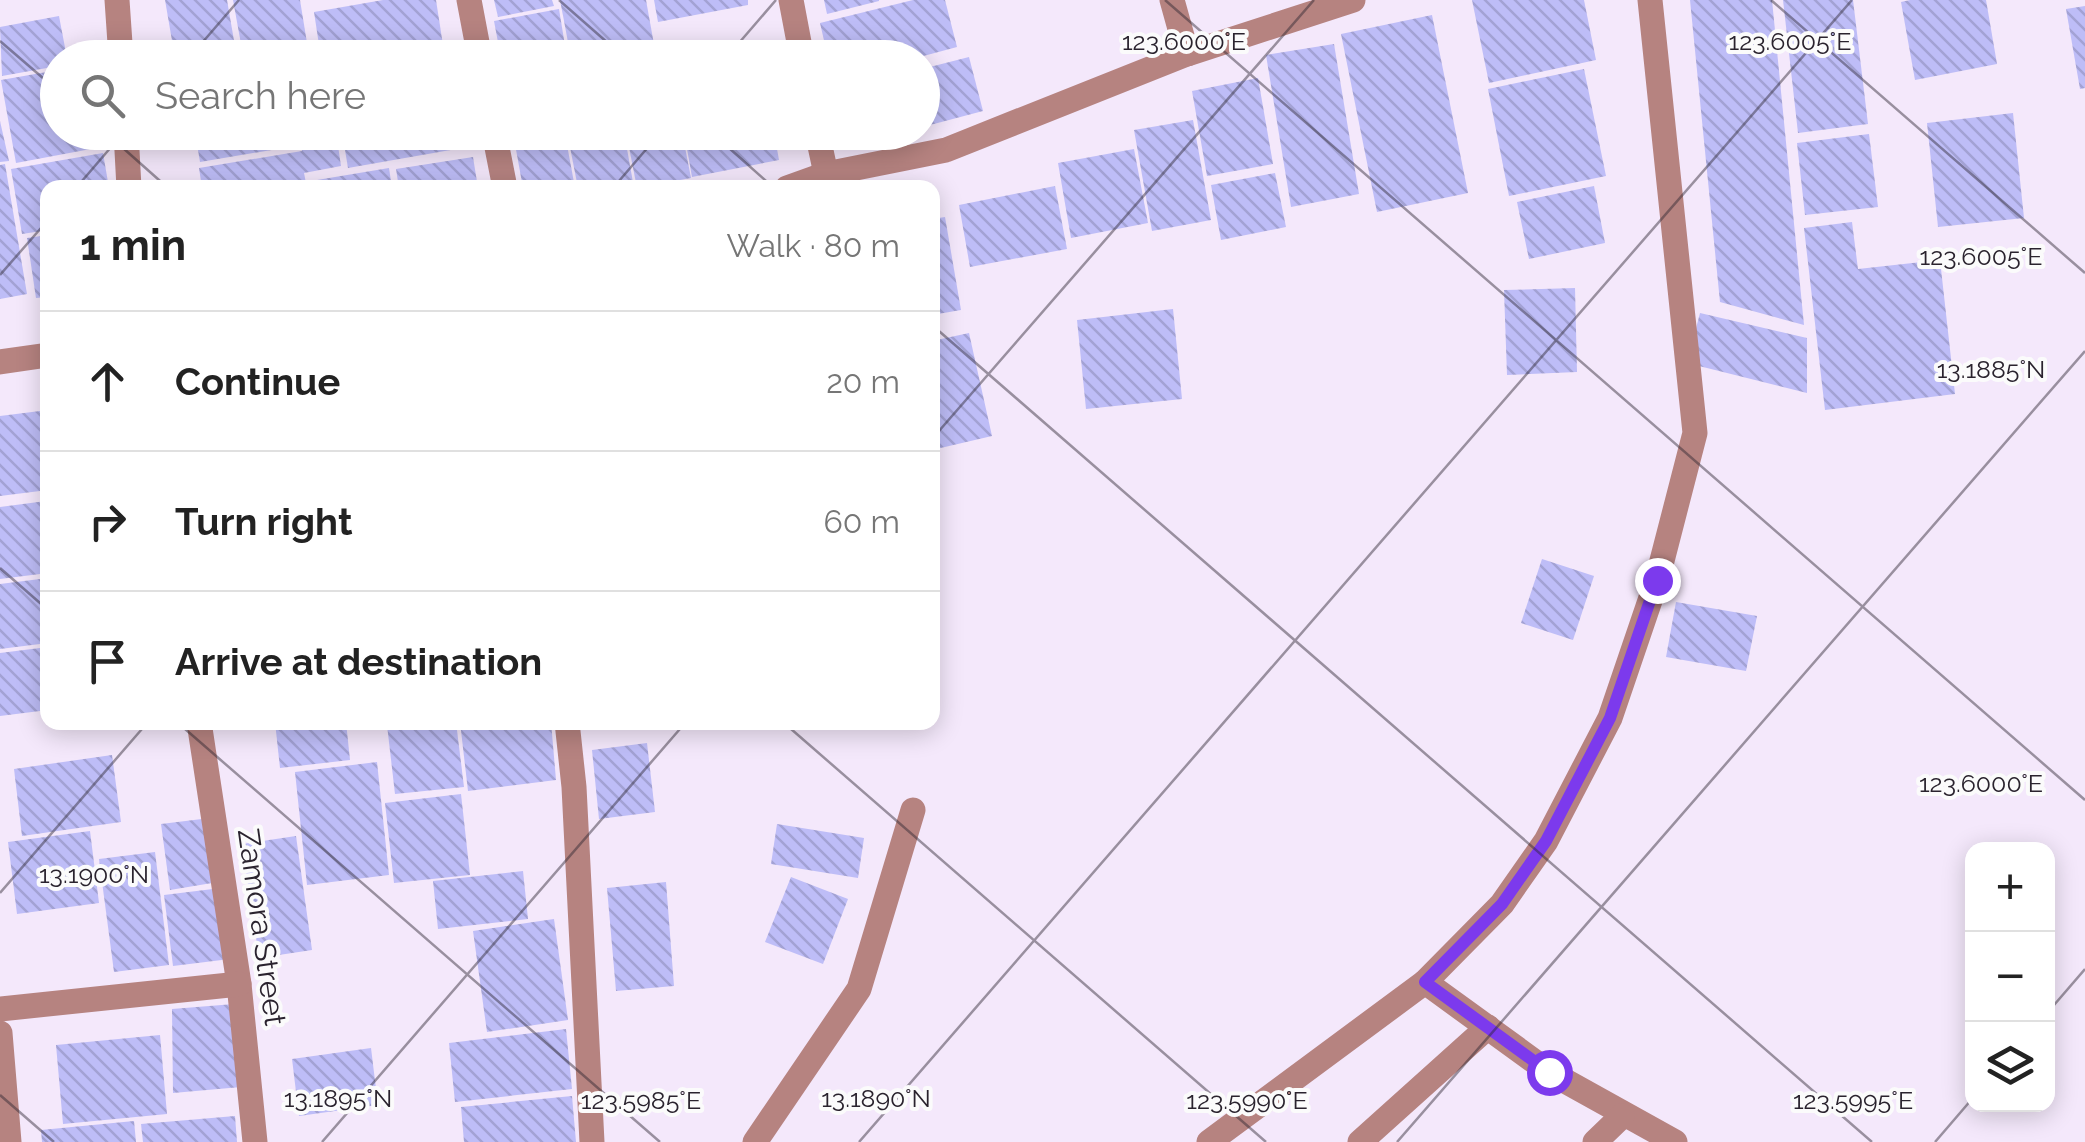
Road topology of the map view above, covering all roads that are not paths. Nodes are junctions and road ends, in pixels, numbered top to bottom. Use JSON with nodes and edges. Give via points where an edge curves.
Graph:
{"nodes":[{"id":1,"x":117,"y":0,"type":"edge"},
{"id":2,"x":469,"y":0,"type":"edge"},
{"id":3,"x":791,"y":0,"type":"edge"},
{"id":4,"x":1172,"y":0,"type":"edge"},
{"id":5,"x":1354,"y":0,"type":"edge"},
{"id":6,"x":1650,"y":0,"type":"edge"},
{"id":7,"x":120,"y":40,"type":"edge"},
{"id":8,"x":477,"y":40,"type":"edge"},
{"id":9,"x":799,"y":40,"type":"edge"},
{"id":10,"x":1187,"y":54,"type":"junction"},
{"id":11,"x":127,"y":150,"type":"edge"},
{"id":12,"x":498,"y":150,"type":"edge"},
{"id":13,"x":821,"y":150,"type":"edge"},
{"id":14,"x":826,"y":174,"type":"junction"},
{"id":15,"x":129,"y":180,"type":"edge"},
{"id":16,"x":503,"y":180,"type":"edge"},
{"id":17,"x":809,"y":180,"type":"edge"},
{"id":18,"x":40,"y":356,"type":"edge"},
{"id":19,"x":0,"y":362,"type":"edge"},
{"id":20,"x":200,"y":730,"type":"edge"},
{"id":21,"x":568,"y":730,"type":"edge"},
{"id":22,"x":913,"y":810,"type":"dead end"},
{"id":23,"x":1425,"y":982,"type":"junction"},
{"id":24,"x":240,"y":984,"type":"junction"},
{"id":25,"x":0,"y":1009,"type":"edge"},
{"id":26,"x":1488,"y":1027,"type":"junction"},
{"id":27,"x":0,"y":1033,"type":"edge"},
{"id":28,"x":1622,"y":1116,"type":"junction"},
{"id":29,"x":9,"y":1142,"type":"edge"},
{"id":30,"x":255,"y":1142,"type":"edge"},
{"id":31,"x":592,"y":1142,"type":"edge"},
{"id":32,"x":755,"y":1142,"type":"edge"},
{"id":33,"x":1209,"y":1142,"type":"edge"},
{"id":34,"x":1360,"y":1142,"type":"edge"},
{"id":35,"x":1596,"y":1142,"type":"edge"},
{"id":36,"x":1675,"y":1142,"type":"edge"}],
"edges":[{"from":1,"to":7,"type":"street"},
{"from":2,"to":8,"type":"street"},
{"from":3,"to":9,"type":"street"},
{"from":4,"to":10,"type":"street"},
{"from":5,"to":10,"type":"street"},
{"from":6,"to":23,"type":"street","via":[[1695,433],[1657,580],[1610,718],[1546,841],[1502,904]]},
{"from":10,"to":14,"type":"street","via":[[946,150]]},
{"from":11,"to":15,"type":"street"},
{"from":12,"to":16,"type":"street"},
{"from":13,"to":14,"type":"street"},
{"from":14,"to":17,"type":"street"},
{"from":18,"to":19,"type":"street"},
{"from":20,"to":24,"type":"street","name":"Zamora Street"},
{"from":21,"to":31,"type":"street"},
{"from":22,"to":32,"type":"street","via":[[859,989]]},
{"from":23,"to":26,"type":"street"},
{"from":23,"to":33,"type":"street"},
{"from":24,"to":25,"type":"street"},
{"from":24,"to":30,"type":"street","name":"Zamora Street"},
{"from":26,"to":28,"type":"street"},
{"from":26,"to":34,"type":"street"},
{"from":27,"to":29,"type":"street"},
{"from":28,"to":35,"type":"street"},
{"from":28,"to":36,"type":"street"}]}
